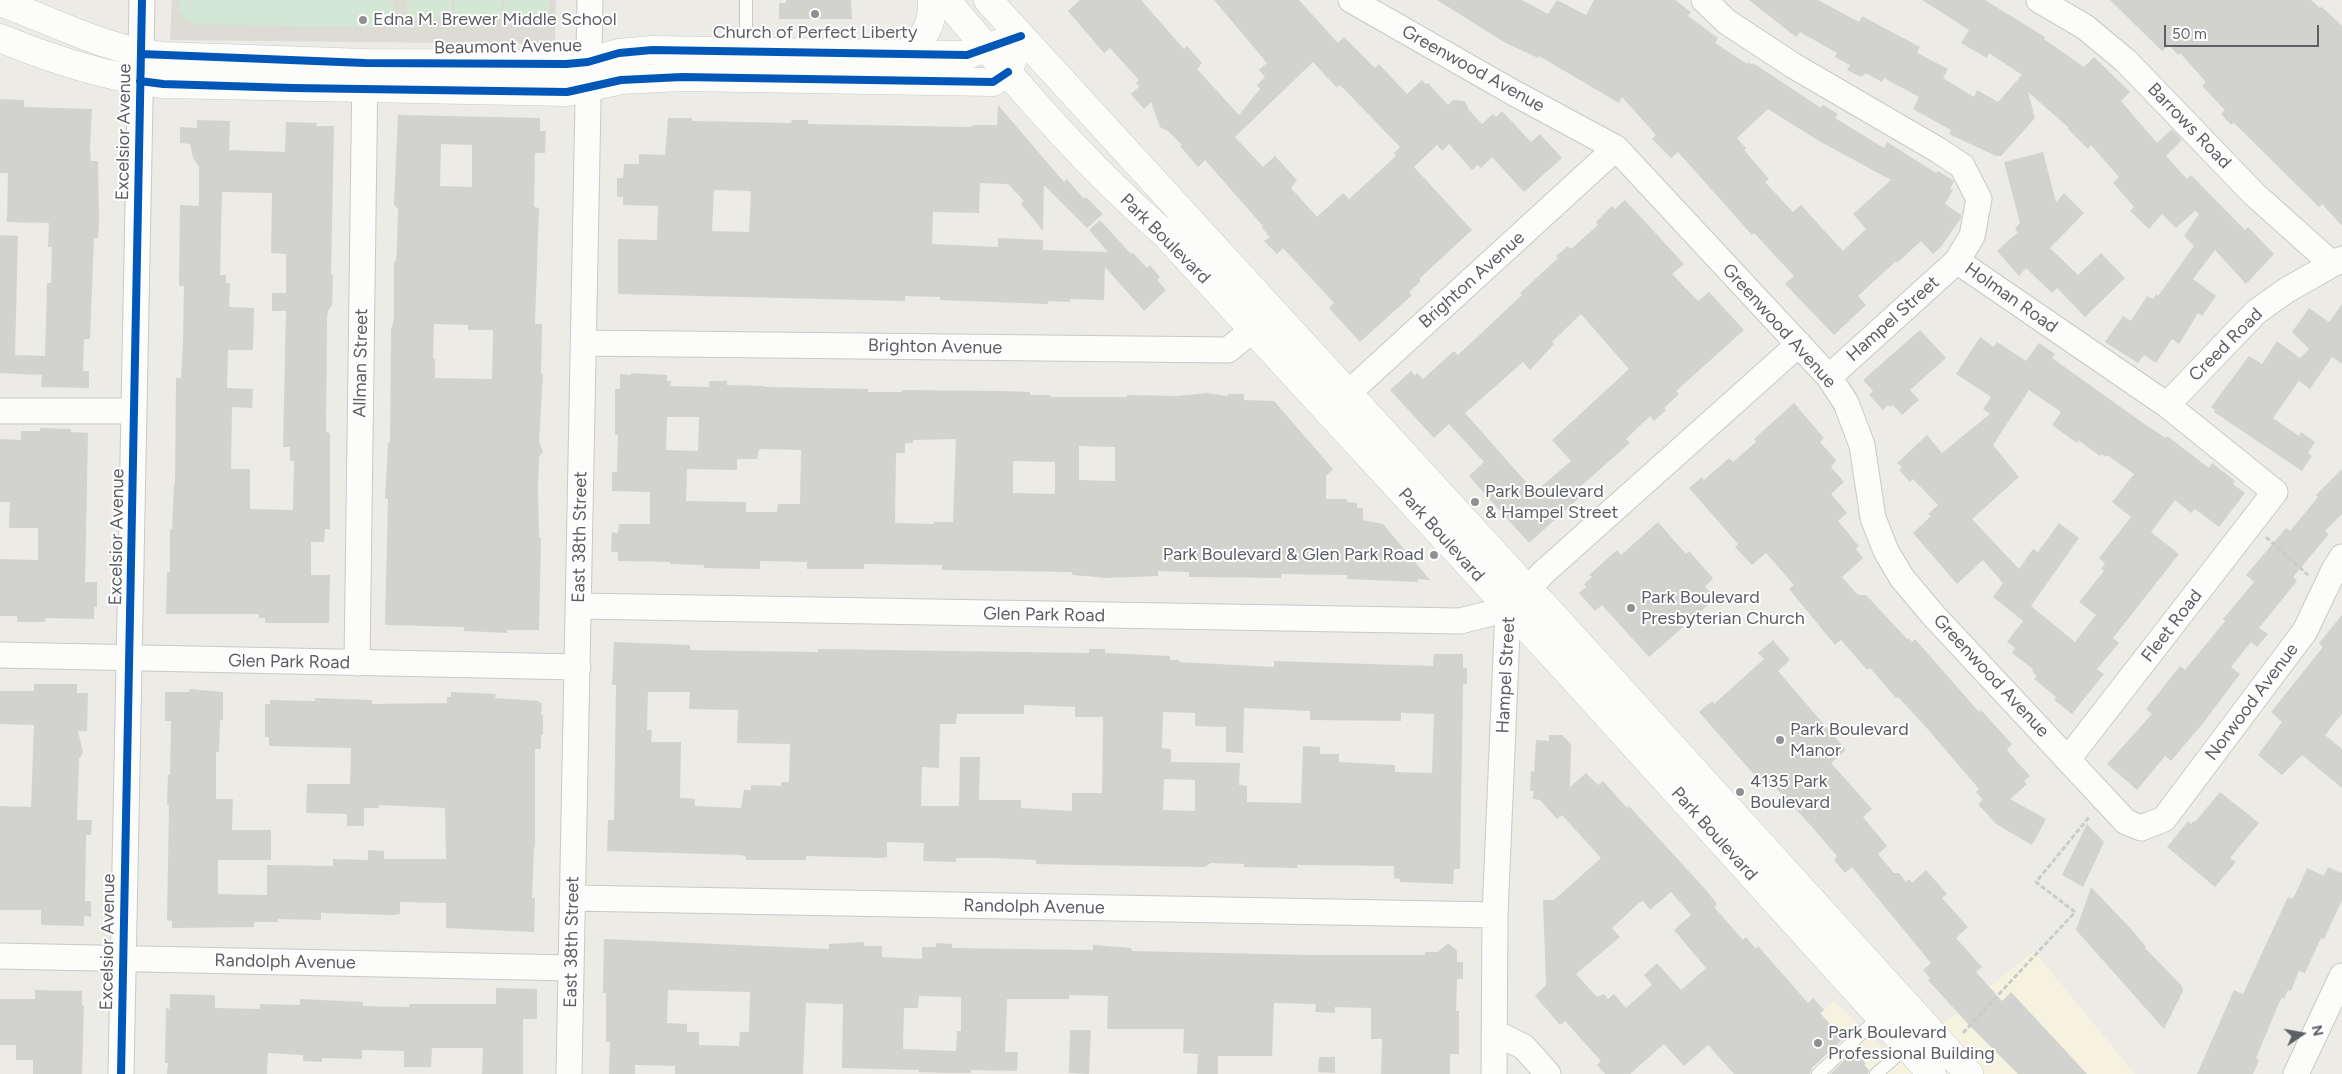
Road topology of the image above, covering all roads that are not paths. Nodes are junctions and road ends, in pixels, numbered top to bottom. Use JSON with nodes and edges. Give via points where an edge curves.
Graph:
{"nodes":[{"id":1,"x":142,"y":0,"type":"edge"},
{"id":2,"x":590,"y":0,"type":"edge"},
{"id":3,"x":746,"y":0,"type":"edge"},
{"id":4,"x":932,"y":0,"type":"edge"},
{"id":5,"x":946,"y":0,"type":"edge"},
{"id":6,"x":988,"y":0,"type":"edge"},
{"id":7,"x":1351,"y":0,"type":"edge"},
{"id":8,"x":1704,"y":0,"type":"edge"},
{"id":9,"x":2038,"y":0,"type":"edge"},
{"id":10,"x":0,"y":2,"type":"edge"},
{"id":11,"x":1021,"y":36,"type":"junction"},
{"id":12,"x":0,"y":38,"type":"edge"},
{"id":13,"x":988,"y":48,"type":"junction"},
{"id":14,"x":746,"y":51,"type":"junction"},
{"id":15,"x":906,"y":53,"type":"junction"},
{"id":16,"x":141,"y":54,"type":"junction"},
{"id":17,"x":588,"y":62,"type":"junction"},
{"id":18,"x":365,"y":63,"type":"junction"},
{"id":19,"x":1008,"y":72,"type":"junction"},
{"id":20,"x":140,"y":81,"type":"junction"},
{"id":21,"x":587,"y":88,"type":"junction"},
{"id":22,"x":365,"y":90,"type":"junction"},
{"id":23,"x":1616,"y":148,"type":"junction"},
{"id":24,"x":1957,"y":261,"type":"junction"},
{"id":25,"x":2337,"y":261,"type":"edge"},
{"id":26,"x":1274,"y":313,"type":"junction"},
{"id":27,"x":1253,"y":330,"type":"junction"},
{"id":28,"x":583,"y":343,"type":"junction"},
{"id":29,"x":1799,"y":344,"type":"junction"},
{"id":30,"x":1829,"y":377,"type":"junction"},
{"id":31,"x":1348,"y":393,"type":"junction"},
{"id":32,"x":2167,"y":405,"type":"junction"},
{"id":33,"x":0,"y":410,"type":"edge"},
{"id":34,"x":134,"y":411,"type":"junction"},
{"id":35,"x":1327,"y":412,"type":"junction"},
{"id":36,"x":2275,"y":492,"type":"joint"},
{"id":37,"x":2342,"y":557,"type":"edge"},
{"id":38,"x":1527,"y":590,"type":"junction"},
{"id":39,"x":579,"y":606,"type":"junction"},
{"id":40,"x":1508,"y":609,"type":"junction"},
{"id":41,"x":0,"y":654,"type":"edge"},
{"id":42,"x":129,"y":659,"type":"junction"},
{"id":43,"x":357,"y":663,"type":"junction"},
{"id":44,"x":578,"y":667,"type":"junction"},
{"id":45,"x":2068,"y":759,"type":"junction"},
{"id":46,"x":2140,"y":828,"type":"joint"},
{"id":47,"x":572,"y":898,"type":"junction"},
{"id":48,"x":1495,"y":916,"type":"junction"},
{"id":49,"x":0,"y":956,"type":"edge"},
{"id":50,"x":123,"y":958,"type":"junction"},
{"id":51,"x":570,"y":968,"type":"junction"},
{"id":52,"x":2342,"y":976,"type":"edge"},
{"id":53,"x":1879,"y":1017,"type":"junction"},
{"id":54,"x":1494,"y":1032,"type":"junction"},
{"id":55,"x":1907,"y":1047,"type":"junction"},
{"id":56,"x":120,"y":1074,"type":"edge"},
{"id":57,"x":569,"y":1074,"type":"edge"},
{"id":58,"x":1494,"y":1074,"type":"edge"},
{"id":59,"x":1548,"y":1074,"type":"edge"},
{"id":60,"x":1818,"y":1074,"type":"edge"},
{"id":61,"x":1876,"y":1074,"type":"edge"},
{"id":62,"x":1932,"y":1074,"type":"edge"},
{"id":63,"x":1969,"y":1074,"type":"edge"},
{"id":64,"x":2296,"y":1074,"type":"edge"}],
"edges":[{"from":1,"to":16,"type":"street","name":"Excelsior Avenue"},
{"from":2,"to":17,"type":"street","name":"East 38th Street"},
{"from":3,"to":14,"type":"lane"},
{"from":4,"to":15,"type":"main road","via":[[931,18],[922,41]]},
{"from":5,"to":13,"type":"main road","name":"Park Boulevard"},
{"from":6,"to":11,"type":"main road","name":"Park Boulevard"},
{"from":7,"to":23,"type":"street","name":"Greenwood Avenue"},
{"from":8,"to":24,"type":"street","name":"Holman Road","via":[[1727,22],[1794,66],[1962,166],[1980,199],[1972,236]]},
{"from":9,"to":25,"type":"street","name":"Barrows Road","via":[[2085,27],[2126,61],[2254,194]]},
{"from":10,"to":16,"type":"main road","name":"Beaumont Avenue"},
{"from":11,"to":13,"type":"main road","name":"Beaumont Avenue"},
{"from":11,"to":19,"type":"main road"},
{"from":11,"to":26,"type":"main road","name":"Park Boulevard"},
{"from":12,"to":20,"type":"main road","via":[[93,72]]},
{"from":13,"to":15,"type":"main road","name":"Beaumont Avenue","via":[[967,55]]},
{"from":13,"to":19,"type":"main road","name":"Park Boulevard"},
{"from":14,"to":15,"type":"main road","name":"Beaumont Avenue"},
{"from":14,"to":17,"type":"main road","name":"Beaumont Avenue","via":[[652,50],[619,53]]},
{"from":16,"to":18,"type":"main road","name":"Beaumont Avenue"},
{"from":16,"to":20,"type":"street","name":"Excelsior Avenue"},
{"from":17,"to":18,"type":"main road","name":"Beaumont Avenue"},
{"from":17,"to":21,"type":"street","name":"East 38th Street"},
{"from":18,"to":22,"type":"street","name":"Allman Street"},
{"from":19,"to":21,"type":"main road","via":[[992,82],[682,77],[621,80]]},
{"from":19,"to":27,"type":"main road","name":"Park Boulevard","via":[[1127,202],[1164,233]]},
{"from":20,"to":22,"type":"main road"},
{"from":20,"to":34,"type":"street","name":"Excelsior Avenue"},
{"from":21,"to":22,"type":"main road","via":[[566,92]]},
{"from":21,"to":28,"type":"street","name":"East 38th Street"},
{"from":22,"to":43,"type":"street","name":"Allman Street"},
{"from":23,"to":29,"type":"street","name":"Greenwood Avenue"},
{"from":23,"to":31,"type":"street","name":"Brighton Avenue"},
{"from":24,"to":30,"type":"street","name":"Hampel Street"},
{"from":24,"to":32,"type":"street","name":"Holman Road"},
{"from":25,"to":32,"type":"street","name":"Creed Road","via":[[2256,312]]},
{"from":26,"to":27,"type":"street","name":"Brighton Avenue"},
{"from":26,"to":31,"type":"main road","name":"Park Boulevard"},
{"from":27,"to":28,"type":"street","name":"Brighton Avenue","via":[[1228,350]]},
{"from":27,"to":35,"type":"main road","name":"Park Boulevard"},
{"from":28,"to":39,"type":"street","name":"East 38th Street"},
{"from":29,"to":30,"type":"street","name":"Greenwood Avenue"},
{"from":29,"to":38,"type":"street","name":"Hampel Street"},
{"from":30,"to":45,"type":"street","name":"Greenwood Avenue","via":[[1846,403],[1862,445],[1873,518],[1886,551],[1902,578]]},
{"from":31,"to":35,"type":"street","name":"Brighton Avenue"},
{"from":31,"to":38,"type":"main road","name":"Park Boulevard"},
{"from":32,"to":36,"type":"street","name":"Holman Road"},
{"from":33,"to":34,"type":"street"},
{"from":34,"to":42,"type":"street","name":"Excelsior Avenue"},
{"from":35,"to":40,"type":"main road","name":"Park Boulevard"},
{"from":36,"to":45,"type":"street","name":"Fleet Road"},
{"from":37,"to":46,"type":"street","name":"Norwood Avenue","via":[[2305,631],[2164,819]]},
{"from":38,"to":40,"type":"street","name":"Hampel Street"},
{"from":38,"to":63,"type":"main road","name":"Park Boulevard"},
{"from":39,"to":40,"type":"street","name":"Glen Park Road","via":[[1460,621]]},
{"from":39,"to":44,"type":"street","name":"East 38th Street"},
{"from":40,"to":48,"type":"street","name":"Hampel Street"},
{"from":40,"to":53,"type":"main road","name":"Park Boulevard"},
{"from":41,"to":42,"type":"street","name":"Glen Park Road"},
{"from":42,"to":43,"type":"street","name":"Glen Park Road"},
{"from":42,"to":50,"type":"street","name":"Excelsior Avenue"},
{"from":43,"to":44,"type":"street","name":"Glen Park Road"},
{"from":44,"to":47,"type":"street","name":"East 38th Street"},
{"from":45,"to":46,"type":"street","name":"Greenwood Avenue","via":[[2126,822]]},
{"from":47,"to":48,"type":"street","name":"Randolph Avenue"},
{"from":47,"to":51,"type":"street","name":"East 38th Street"},
{"from":48,"to":54,"type":"street","name":"Hampel Street"},
{"from":49,"to":50,"type":"street","name":"Randolph Avenue"},
{"from":50,"to":51,"type":"street","name":"Randolph Avenue"},
{"from":50,"to":56,"type":"street","name":"Excelsior Avenue"},
{"from":51,"to":57,"type":"street","name":"East 38th Street"},
{"from":52,"to":64,"type":"street"},
{"from":53,"to":55,"type":"main road","name":"Park Boulevard"},
{"from":53,"to":60,"type":"lane"},
{"from":54,"to":58,"type":"street","name":"Hampel Street"},
{"from":54,"to":59,"type":"street","via":[[1524,1047]]},
{"from":55,"to":61,"type":"lane"},
{"from":55,"to":62,"type":"main road","name":"Park Boulevard"}]}
